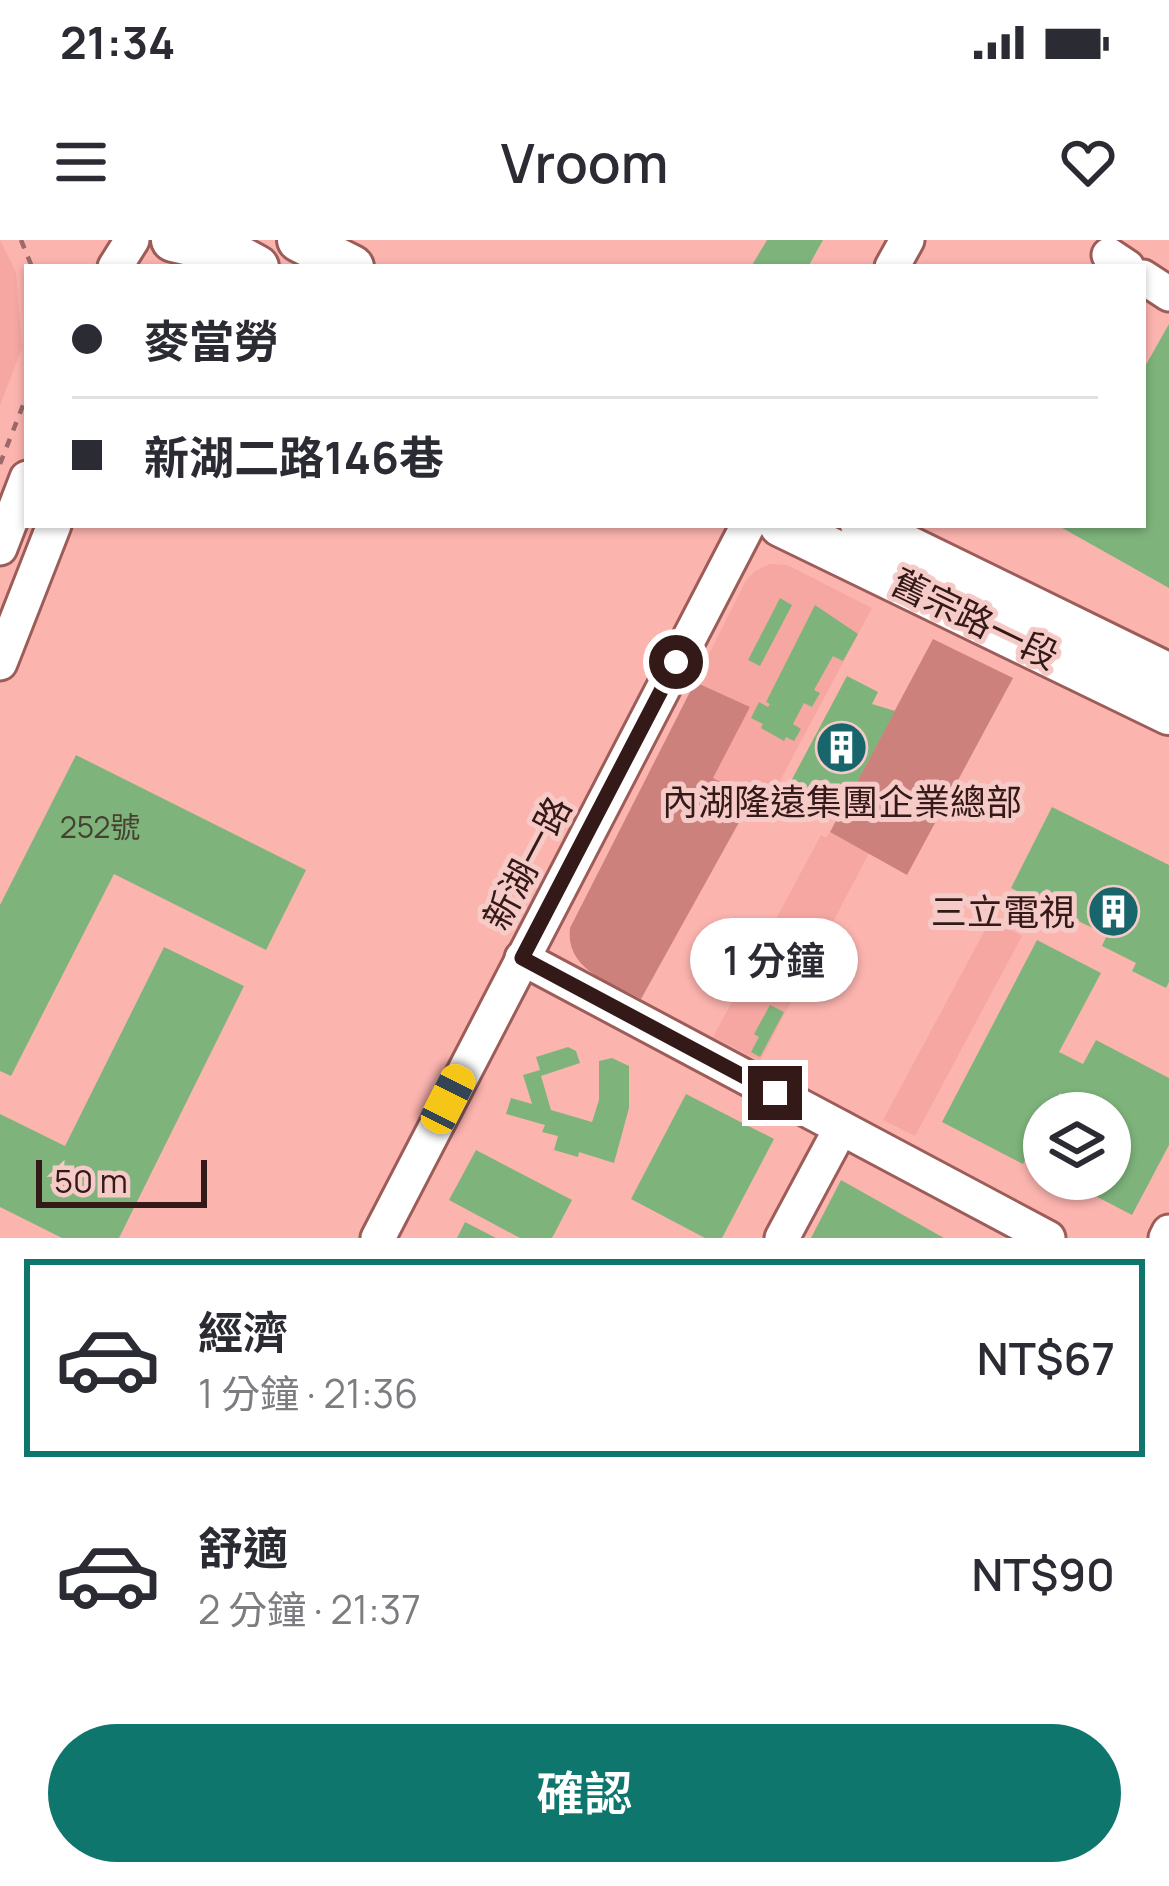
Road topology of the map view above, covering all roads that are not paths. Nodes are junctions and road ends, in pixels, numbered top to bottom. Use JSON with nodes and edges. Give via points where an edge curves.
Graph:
{"nodes":[{"id":1,"x":174,"y":240,"type":"edge"},
{"id":2,"x":299,"y":240,"type":"edge"},
{"id":3,"x":251,"y":264,"type":"edge"},
{"id":4,"x":346,"y":264,"type":"edge"},
{"id":5,"x":24,"y":486,"type":"edge"},
{"id":6,"x":53,"y":528,"type":"edge"},
{"id":7,"x":746,"y":528,"type":"edge"},
{"id":8,"x":787,"y":528,"type":"edge"},
{"id":9,"x":868,"y":528,"type":"edge"},
{"id":10,"x":0,"y":548,"type":"edge"},
{"id":11,"x":0,"y":663,"type":"edge"},
{"id":12,"x":1169,"y":675,"type":"edge"},
{"id":13,"x":1169,"y":713,"type":"edge"},
{"id":14,"x":522,"y":958,"type":"junction"},
{"id":15,"x":841,"y":1128,"type":"junction"},
{"id":16,"x":378,"y":1238,"type":"edge"},
{"id":17,"x":782,"y":1238,"type":"edge"},
{"id":18,"x":1048,"y":1238,"type":"edge"}],
"edges":[{"from":1,"to":3,"type":"main road"},
{"from":2,"to":4,"type":"main road"},
{"from":5,"to":10,"type":"street"},
{"from":6,"to":11,"type":"street"},
{"from":7,"to":14,"type":"street","name":"新湖一路"},
{"from":8,"to":13,"type":"main road","name":"舊宗路一段"},
{"from":9,"to":12,"type":"main road","name":"舊宗路一段"},
{"from":14,"to":15,"type":"street"},
{"from":14,"to":16,"type":"street","name":"新湖一路"},
{"from":15,"to":17,"type":"street"},
{"from":15,"to":18,"type":"street"}]}
